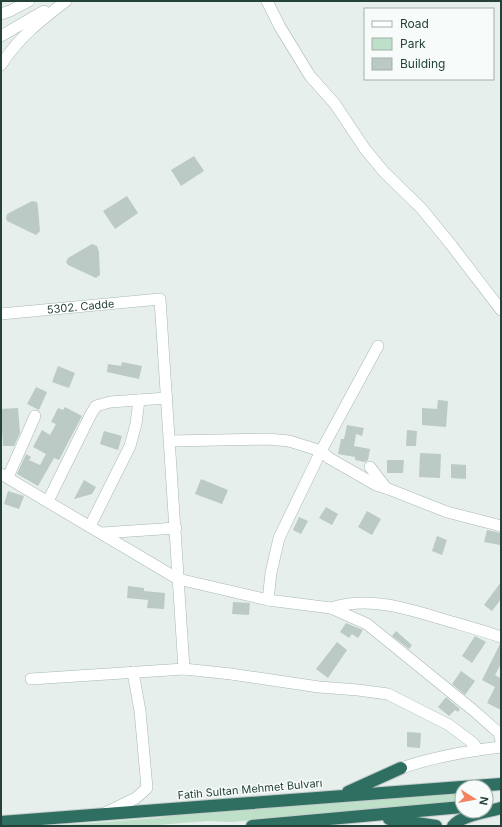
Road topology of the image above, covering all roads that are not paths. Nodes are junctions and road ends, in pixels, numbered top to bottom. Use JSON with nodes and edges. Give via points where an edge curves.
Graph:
{"nodes":[{"id":1,"x":29,"y":1,"type":"edge"},
{"id":2,"x":60,"y":1,"type":"edge"},
{"id":3,"x":66,"y":1,"type":"edge"},
{"id":4,"x":267,"y":1,"type":"edge"},
{"id":5,"x":1,"y":14,"type":"edge"},
{"id":6,"x":1,"y":36,"type":"edge"},
{"id":7,"x":1,"y":65,"type":"edge"},
{"id":8,"x":501,"y":310,"type":"edge"},
{"id":9,"x":1,"y":314,"type":"edge"},
{"id":10,"x":378,"y":346,"type":"dead end"},
{"id":11,"x":167,"y":398,"type":"junction"},
{"id":12,"x":139,"y":400,"type":"junction"},
{"id":13,"x":35,"y":416,"type":"dead end"},
{"id":14,"x":170,"y":441,"type":"junction"},
{"id":15,"x":321,"y":451,"type":"junction"},
{"id":16,"x":370,"y":467,"type":"dead end"},
{"id":17,"x":4,"y":475,"type":"edge"},
{"id":18,"x":386,"y":488,"type":"junction"},
{"id":19,"x":48,"y":501,"type":"junction"},
{"id":20,"x":90,"y":526,"type":"junction"},
{"id":21,"x":501,"y":526,"type":"edge"},
{"id":22,"x":176,"y":528,"type":"junction"},
{"id":23,"x":102,"y":533,"type":"junction"},
{"id":24,"x":178,"y":578,"type":"junction"},
{"id":25,"x":268,"y":600,"type":"junction"},
{"id":26,"x":331,"y":608,"type":"junction"},
{"id":27,"x":501,"y":637,"type":"edge"},
{"id":28,"x":184,"y":669,"type":"junction"},
{"id":29,"x":133,"y":672,"type":"junction"},
{"id":30,"x":31,"y":678,"type":"dead end"},
{"id":31,"x":501,"y":741,"type":"edge"},
{"id":32,"x":501,"y":747,"type":"edge"},
{"id":33,"x":478,"y":750,"type":"junction"},
{"id":34,"x":401,"y":768,"type":"joint"},
{"id":35,"x":501,"y":784,"type":"edge"},
{"id":36,"x":340,"y":795,"type":"junction"},
{"id":37,"x":454,"y":808,"type":"edge"},
{"id":38,"x":501,"y":808,"type":"edge"},
{"id":39,"x":104,"y":814,"type":"junction"},
{"id":40,"x":360,"y":817,"type":"junction"},
{"id":41,"x":1,"y":822,"type":"edge"},
{"id":42,"x":252,"y":826,"type":"edge"},
{"id":43,"x":432,"y":826,"type":"edge"},
{"id":44,"x":453,"y":826,"type":"edge"}],
"edges":[{"from":1,"to":5,"type":"street"},
{"from":2,"to":6,"type":"street"},
{"from":3,"to":7,"type":"street","via":[[33,26],[10,50]]},
{"from":4,"to":8,"type":"street","via":[[310,76],[335,104],[384,172],[421,208]]},
{"from":9,"to":11,"type":"street","name":"5302. Cadde","via":[[160,300]]},
{"from":10,"to":15,"type":"street"},
{"from":11,"to":12,"type":"street"},
{"from":11,"to":14,"type":"street"},
{"from":12,"to":19,"type":"street","via":[[110,402],[96,406]]},
{"from":12,"to":20,"type":"street","via":[[130,446]]},
{"from":13,"to":17,"type":"street"},
{"from":14,"to":15,"type":"street","via":[[278,439]]},
{"from":14,"to":22,"type":"street"},
{"from":15,"to":18,"type":"street","via":[[376,485]]},
{"from":15,"to":25,"type":"street","via":[[279,538]]},
{"from":16,"to":18,"type":"street"},
{"from":17,"to":19,"type":"street"},
{"from":18,"to":21,"type":"street","via":[[447,512]]},
{"from":19,"to":20,"type":"street"},
{"from":20,"to":23,"type":"street"},
{"from":22,"to":23,"type":"street"},
{"from":22,"to":24,"type":"street"},
{"from":23,"to":24,"type":"street"},
{"from":24,"to":25,"type":"street"},
{"from":24,"to":28,"type":"street"},
{"from":25,"to":26,"type":"street"},
{"from":26,"to":27,"type":"street","via":[[344,604],[377,603],[408,608]]},
{"from":26,"to":31,"type":"street","via":[[367,624],[474,710],[499,733]]},
{"from":28,"to":29,"type":"street"},
{"from":28,"to":33,"type":"street","via":[[388,694],[449,725],[473,743]]},
{"from":29,"to":30,"type":"street"},
{"from":29,"to":39,"type":"street","via":[[140,711],[147,788],[136,798]]},
{"from":32,"to":33,"type":"street"},
{"from":33,"to":34,"type":"street"},
{"from":34,"to":36,"type":"highway"},
{"from":35,"to":36,"type":"highway","name":"Fatih Sultan Mehmet Bulvarı"},
{"from":36,"to":39,"type":"highway","name":"Fatih Sultan Mehmet Bulvarı"},
{"from":37,"to":40,"type":"highway"},
{"from":38,"to":44,"type":"highway","via":[[459,820]]},
{"from":39,"to":41,"type":"highway","name":"Fatih Sultan Mehmet Bulvarı"},
{"from":40,"to":42,"type":"highway"},
{"from":40,"to":43,"type":"highway"}]}
